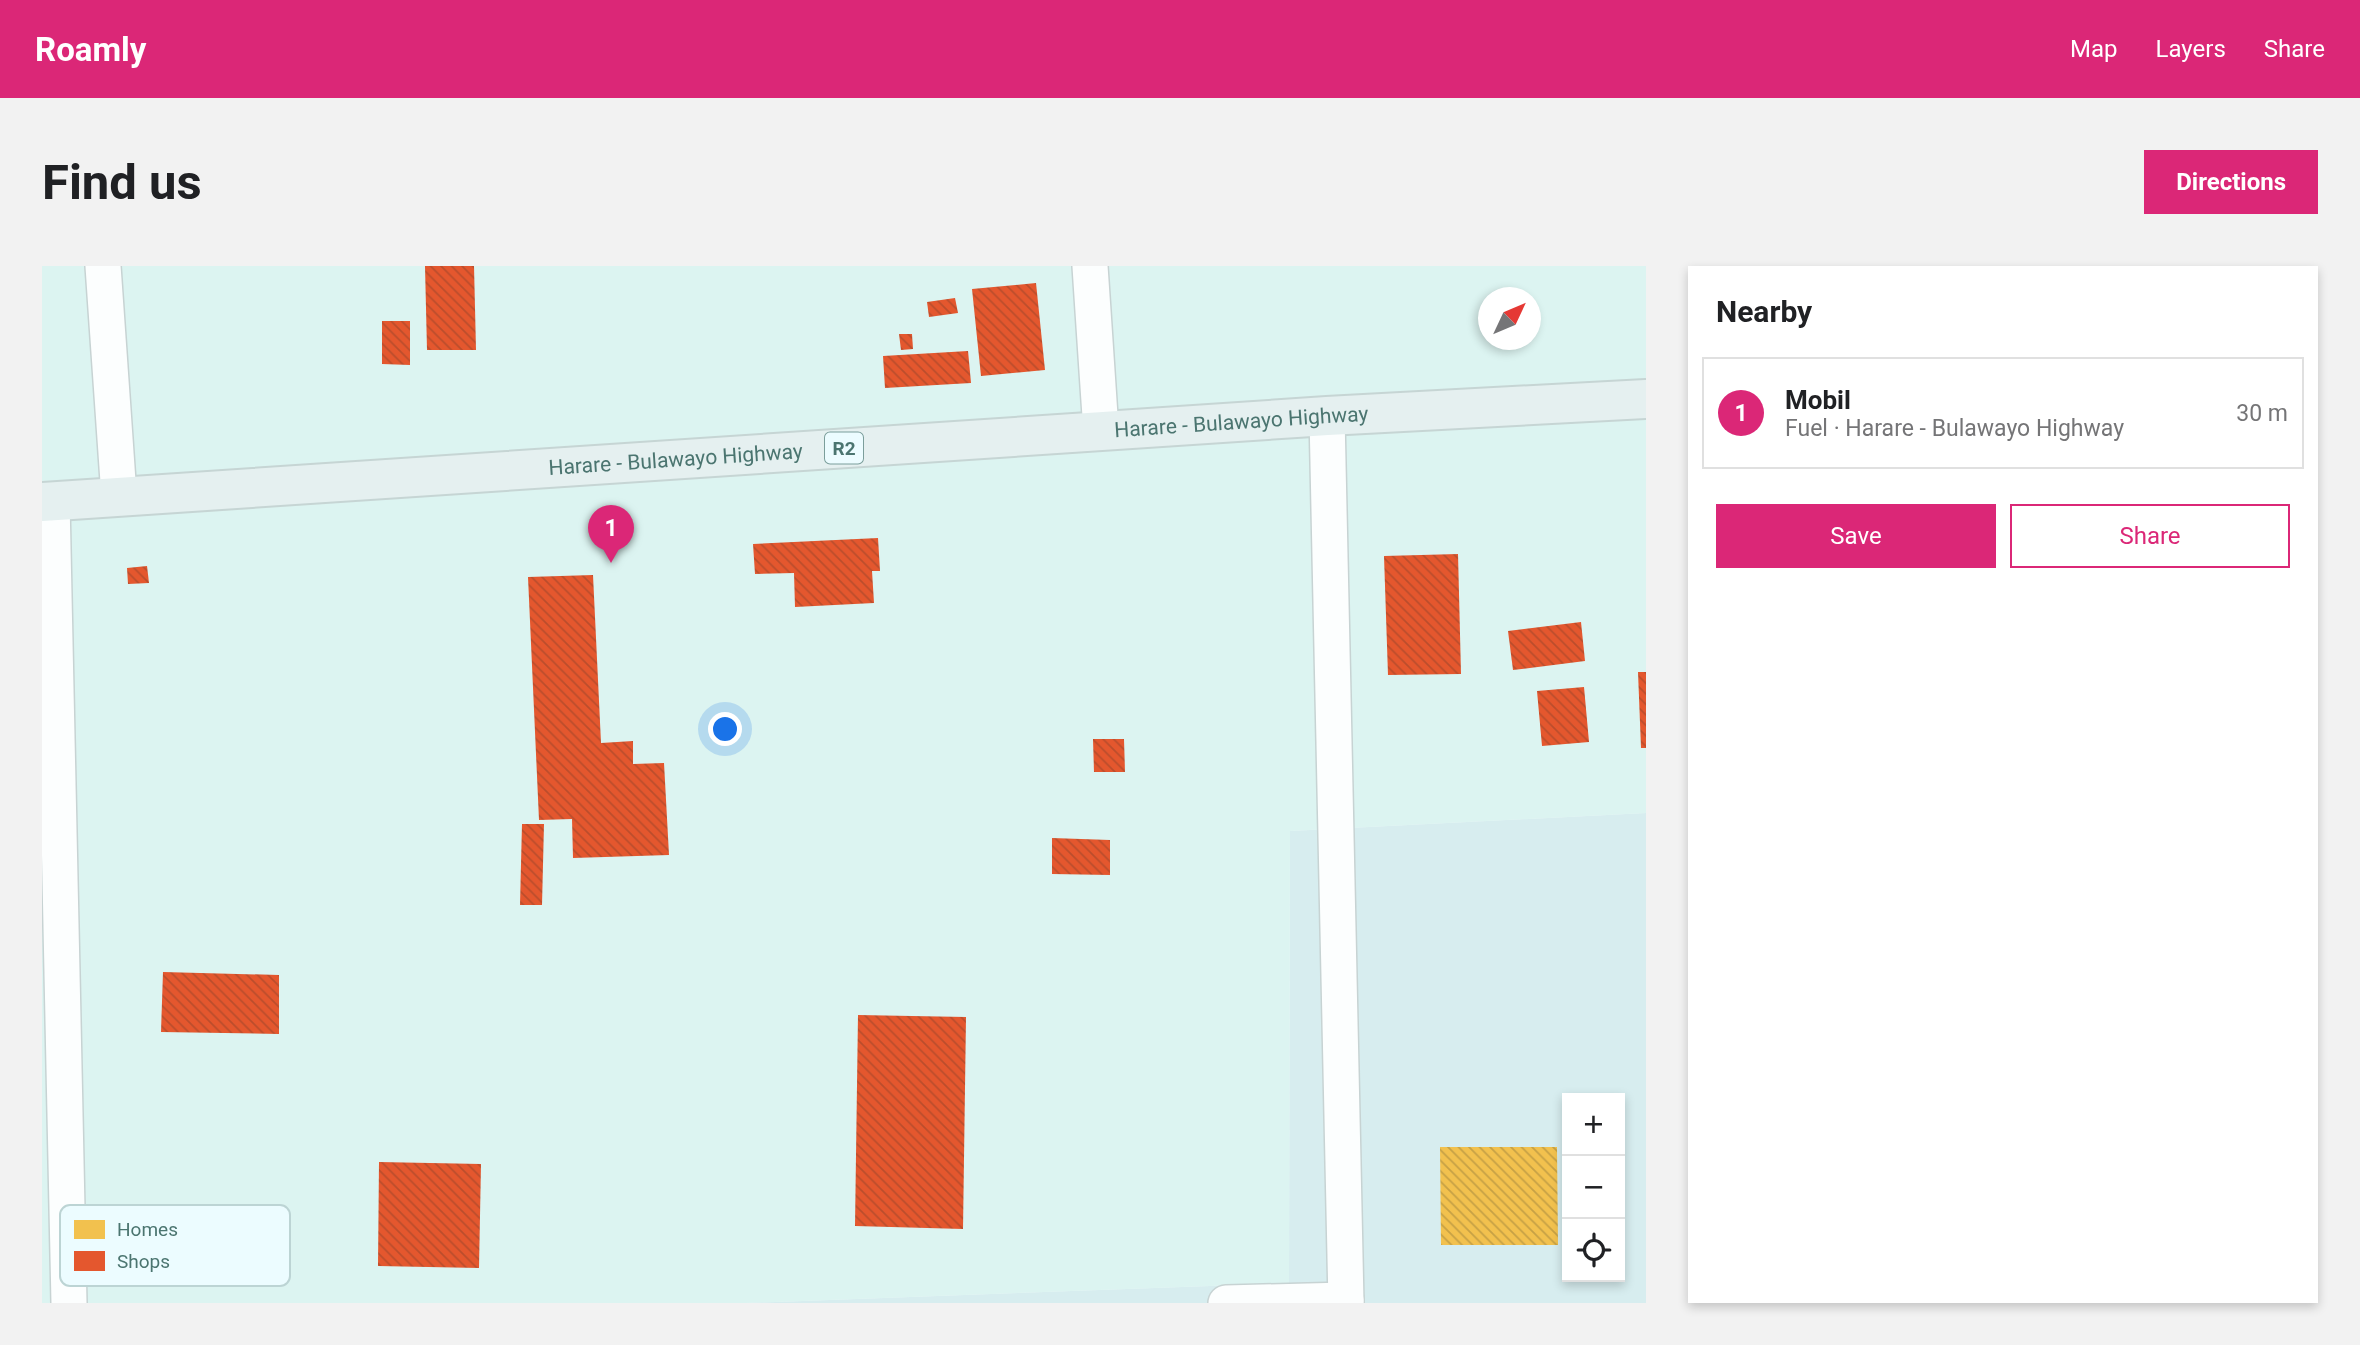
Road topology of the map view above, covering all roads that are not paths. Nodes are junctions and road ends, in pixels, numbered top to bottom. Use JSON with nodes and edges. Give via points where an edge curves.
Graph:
{"nodes":[{"id":1,"x":103,"y":266,"type":"edge"},
{"id":2,"x":1090,"y":266,"type":"edge"},
{"id":3,"x":1646,"y":399,"type":"edge"},
{"id":4,"x":1328,"y":416,"type":"junction"},
{"id":5,"x":1101,"y":432,"type":"junction"},
{"id":6,"x":120,"y":496,"type":"junction"},
{"id":7,"x":47,"y":501,"type":"edge"},
{"id":8,"x":66,"y":1205,"type":"edge"},
{"id":9,"x":1346,"y":1302,"type":"edge"},
{"id":10,"x":1226,"y":1303,"type":"edge"}],
"edges":[{"from":1,"to":6,"type":"street"},
{"from":2,"to":5,"type":"street"},
{"from":3,"to":4,"type":"highway","name":"Harare - Bulawayo Highway","number":"R2"},
{"from":4,"to":5,"type":"highway","name":"Harare - Bulawayo Highway","number":"R2"},
{"from":4,"to":9,"type":"street"},
{"from":5,"to":6,"type":"highway","name":"Harare - Bulawayo Highway","number":"R2"},
{"from":6,"to":7,"type":"highway","name":"Harare - Bulawayo Highway","number":"R2"},
{"from":7,"to":8,"type":"street"},
{"from":9,"to":10,"type":"street"}]}
